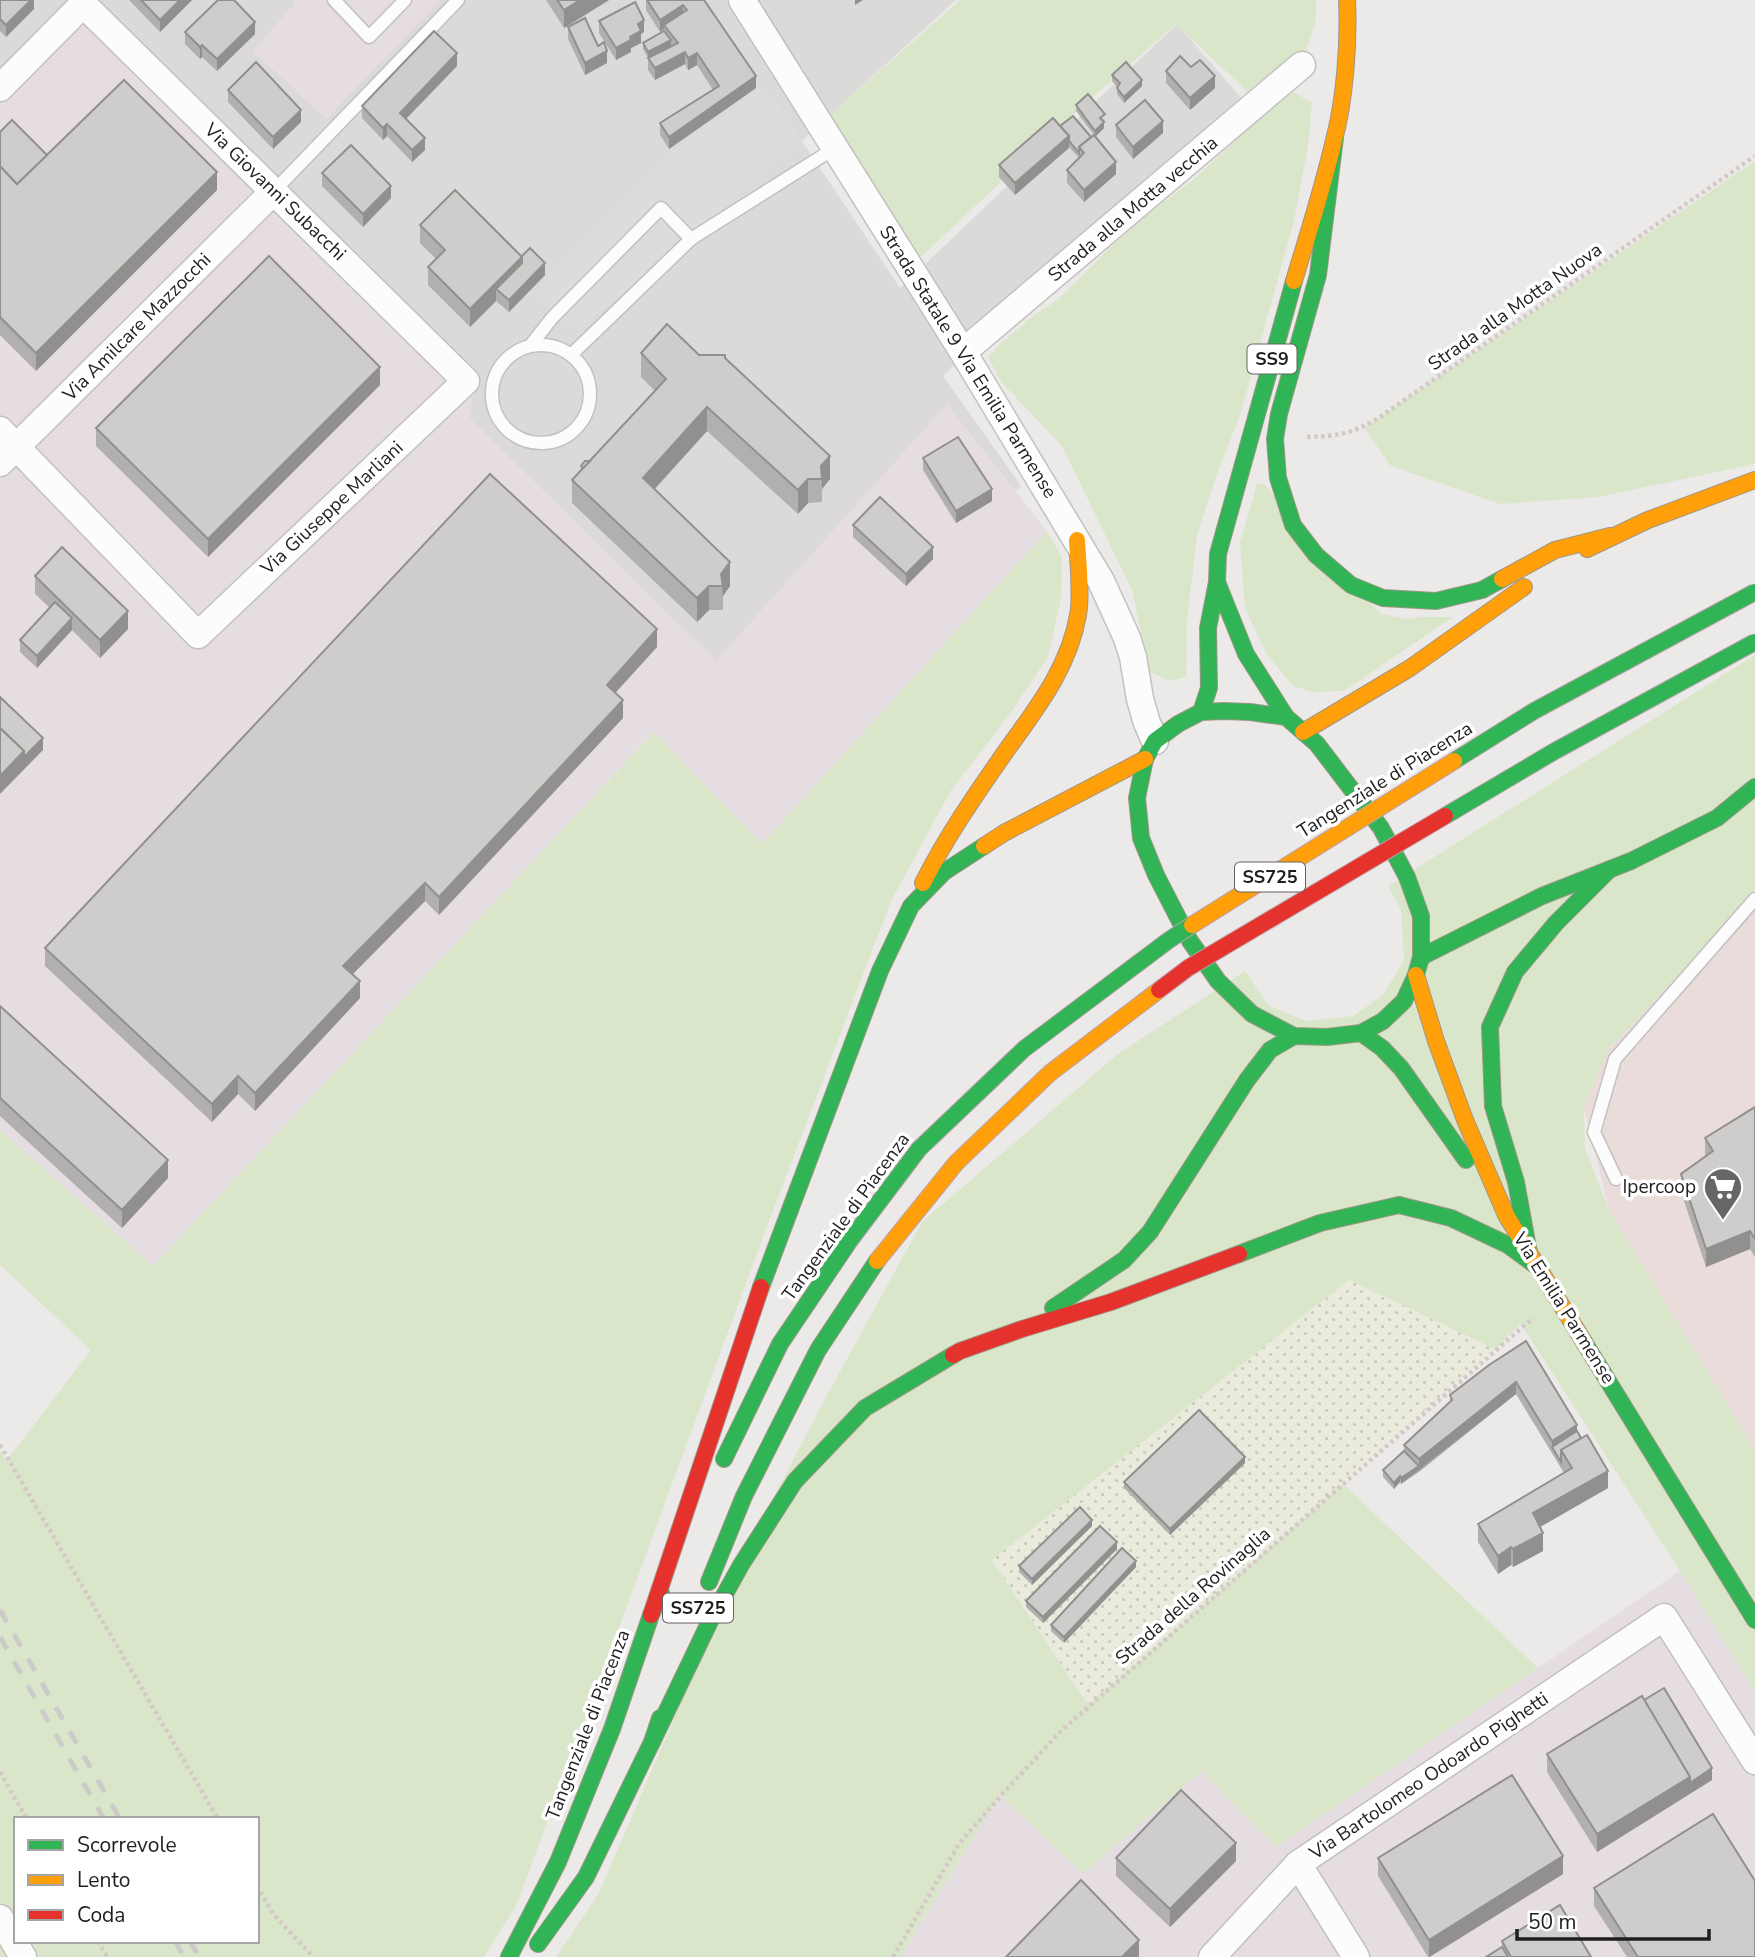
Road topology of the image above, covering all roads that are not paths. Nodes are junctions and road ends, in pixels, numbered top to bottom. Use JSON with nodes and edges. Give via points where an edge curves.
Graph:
{"nodes":[{"id":1,"x":334,"y":0,"type":"edge"},
{"id":2,"x":405,"y":0,"type":"edge"},
{"id":3,"x":458,"y":0,"type":"edge"},
{"id":4,"x":742,"y":0,"type":"edge"},
{"id":5,"x":1347,"y":0,"type":"edge"},
{"id":6,"x":84,"y":2,"type":"edge"},
{"id":7,"x":1302,"y":65,"type":"dead end"},
{"id":8,"x":0,"y":88,"type":"edge"},
{"id":9,"x":1335,"y":138,"type":"junction"},
{"id":10,"x":835,"y":148,"type":"junction"},
{"id":11,"x":274,"y":191,"type":"junction"},
{"id":12,"x":691,"y":239,"type":"junction"},
{"id":13,"x":530,"y":345,"type":"junction"},
{"id":14,"x":963,"y":352,"type":"junction"},
{"id":15,"x":571,"y":355,"type":"junction"},
{"id":16,"x":466,"y":381,"type":"joint"},
{"id":17,"x":5,"y":447,"type":"edge"},
{"id":18,"x":1755,"y":480,"type":"edge"},
{"id":19,"x":1610,"y":536,"type":"junction"},
{"id":20,"x":1077,"y":540,"type":"junction"},
{"id":21,"x":1217,"y":582,"type":"junction"},
{"id":22,"x":1755,"y":592,"type":"edge"},
{"id":23,"x":1755,"y":642,"type":"edge"},
{"id":24,"x":1201,"y":712,"type":"junction"},
{"id":25,"x":1286,"y":717,"type":"junction"},
{"id":26,"x":1303,"y":732,"type":"junction"},
{"id":27,"x":1150,"y":750,"type":"junction"},
{"id":28,"x":1755,"y":787,"type":"edge"},
{"id":29,"x":1610,"y":869,"type":"junction"},
{"id":30,"x":1755,"y":899,"type":"edge"},
{"id":31,"x":911,"y":906,"type":"junction"},
{"id":32,"x":1421,"y":957,"type":"junction"},
{"id":33,"x":1416,"y":975,"type":"junction"},
{"id":34,"x":1361,"y":1033,"type":"junction"},
{"id":35,"x":1294,"y":1036,"type":"junction"},
{"id":36,"x":1616,"y":1179,"type":"dead end"},
{"id":37,"x":1506,"y":1215,"type":"junction"},
{"id":38,"x":1530,"y":1253,"type":"junction"},
{"id":39,"x":1539,"y":1268,"type":"junction"},
{"id":40,"x":1022,"y":1329,"type":"junction"},
{"id":41,"x":720,"y":1467,"type":"dead end"},
{"id":42,"x":708,"y":1492,"type":"dead end"},
{"id":43,"x":651,"y":1615,"type":"junction"},
{"id":44,"x":1755,"y":1620,"type":"edge"},
{"id":45,"x":652,"y":1742,"type":"junction"},
{"id":46,"x":1755,"y":1761,"type":"edge"},
{"id":47,"x":1298,"y":1864,"type":"junction"},
{"id":48,"x":0,"y":1918,"type":"edge"},
{"id":49,"x":14,"y":1942,"type":"edge"},
{"id":50,"x":509,"y":1957,"type":"edge"},
{"id":51,"x":528,"y":1957,"type":"edge"},
{"id":52,"x":1212,"y":1957,"type":"edge"},
{"id":53,"x":1356,"y":1957,"type":"edge"}],
"edges":[{"from":1,"to":2,"type":"lane","via":[[369,37]]},
{"from":3,"to":11,"type":"lane"},
{"from":4,"to":10,"type":"street","name":"Strada Statale 9 Via Emilia Parmense"},
{"from":5,"to":9,"type":"main road","number":"SS9"},
{"from":6,"to":8,"type":"street"},
{"from":6,"to":11,"type":"street","name":"Via Giovanni Subacchi"},
{"from":7,"to":14,"type":"street","name":"Strada alla Motta vecchia"},
{"from":9,"to":19,"type":"main road","via":[[1318,275],[1275,439],[1278,478],[1293,525],[1316,555],[1351,585],[1383,598],[1436,601],[1482,590],[1555,550]]},
{"from":9,"to":21,"type":"main road","number":"SS9","via":[[1226,523]]},
{"from":10,"to":12,"type":"lane"},
{"from":10,"to":14,"type":"street","name":"Strada Statale 9 Via Emilia Parmense"},
{"from":11,"to":16,"type":"street","name":"Via Giovanni Subacchi"},
{"from":11,"to":17,"type":"street","name":"Via Amilcare Mazzocchi"},
{"from":12,"to":13,"type":"lane","via":[[662,208]]},
{"from":12,"to":15,"type":"lane"},
{"from":13,"to":15,"type":"lane","via":[[551,346]]},
{"from":13,"to":15,"type":"lane","via":[[502,363],[491,394],[502,425],[530,443],[563,439],[586,415],[589,382]]},
{"from":14,"to":20,"type":"street","name":"Strada Statale 9 Via Emilia Parmense"},
{"from":16,"to":17,"type":"street","name":"Via Giuseppe Marliani","via":[[198,635]]},
{"from":18,"to":19,"type":"main road"},
{"from":19,"to":26,"type":"main road","via":[[1546,571],[1410,668]]},
{"from":20,"to":27,"type":"street","name":"Strada Statale 9 Via Emilia Parmense","via":[[1127,638]]},
{"from":20,"to":31,"type":"main road","via":[[1079,612],[1068,652],[1046,696],[937,855]]},
{"from":21,"to":24,"type":"main road","via":[[1208,628],[1209,688]]},
{"from":21,"to":25,"type":"main road","via":[[1246,654]]},
{"from":22,"to":41,"type":"main road","name":"Tangenziale di Piacenza","number":"SS725","bridge":true,"via":[[1534,711],[1169,940],[1024,1049],[919,1149],[848,1243],[780,1344]]},
{"from":23,"to":45,"type":"main road","number":"SS725","bridge":true,"via":[[1555,751],[1188,968],[1050,1073],[956,1163],[877,1261],[818,1350],[744,1496],[698,1608]]},
{"from":24,"to":25,"type":"main road"},
{"from":24,"to":27,"type":"main road","via":[[1178,724]]},
{"from":25,"to":26,"type":"main road"},
{"from":26,"to":32,"type":"main road","via":[[1381,828],[1407,877],[1421,916]]},
{"from":27,"to":31,"type":"main road","via":[[944,872]]},
{"from":27,"to":35,"type":"main road","via":[[1137,798],[1142,838],[1156,874],[1190,941],[1218,981],[1252,1014]]},
{"from":28,"to":29,"type":"main road","via":[[1717,818]]},
{"from":29,"to":32,"type":"main road","via":[[1542,896]]},
{"from":29,"to":38,"type":"main road","via":[[1515,972],[1490,1027],[1493,1106],[1516,1182]]},
{"from":30,"to":36,"type":"lane","via":[[1615,1059],[1594,1132]]},
{"from":31,"to":43,"type":"main road","via":[[880,971],[751,1314]]},
{"from":32,"to":33,"type":"main road"},
{"from":33,"to":34,"type":"main road","via":[[1404,1001],[1383,1021]]},
{"from":33,"to":37,"type":"main road","name":"Via Emilia Parmense","via":[[1465,1119]]},
{"from":34,"to":35,"type":"main road"},
{"from":34,"to":37,"type":"main road","via":[[1401,1068]]},
{"from":35,"to":40,"type":"main road","via":[[1270,1050],[1247,1080],[1150,1232],[1124,1261]]},
{"from":37,"to":38,"type":"main road","name":"Via Emilia Parmense"},
{"from":38,"to":39,"type":"main road","name":"Via Emilia Parmense"},
{"from":39,"to":40,"type":"main road","via":[[1508,1245],[1451,1218],[1399,1205],[1320,1223],[1111,1302]]},
{"from":39,"to":44,"type":"main road","name":"Via Emilia Parmense"},
{"from":40,"to":45,"type":"main road","via":[[960,1351],[865,1408],[795,1481],[711,1619]]},
{"from":42,"to":43,"type":"main road","name":"Tangenziale di Piacenza","number":"SS725"},
{"from":43,"to":50,"type":"main road","name":"Tangenziale di Piacenza","number":"SS725","via":[[612,1729],[558,1862]]},
{"from":45,"to":51,"type":"main road","number":"SS725","via":[[586,1877]]},
{"from":46,"to":47,"type":"street","name":"Via Bartolomeo Odoardo Pighetti","via":[[1664,1617]]},
{"from":47,"to":52,"type":"street","name":"Via Bartolomeo Odoardo Pighetti"},
{"from":47,"to":53,"type":"street"},
{"from":48,"to":49,"type":"street"}]}
